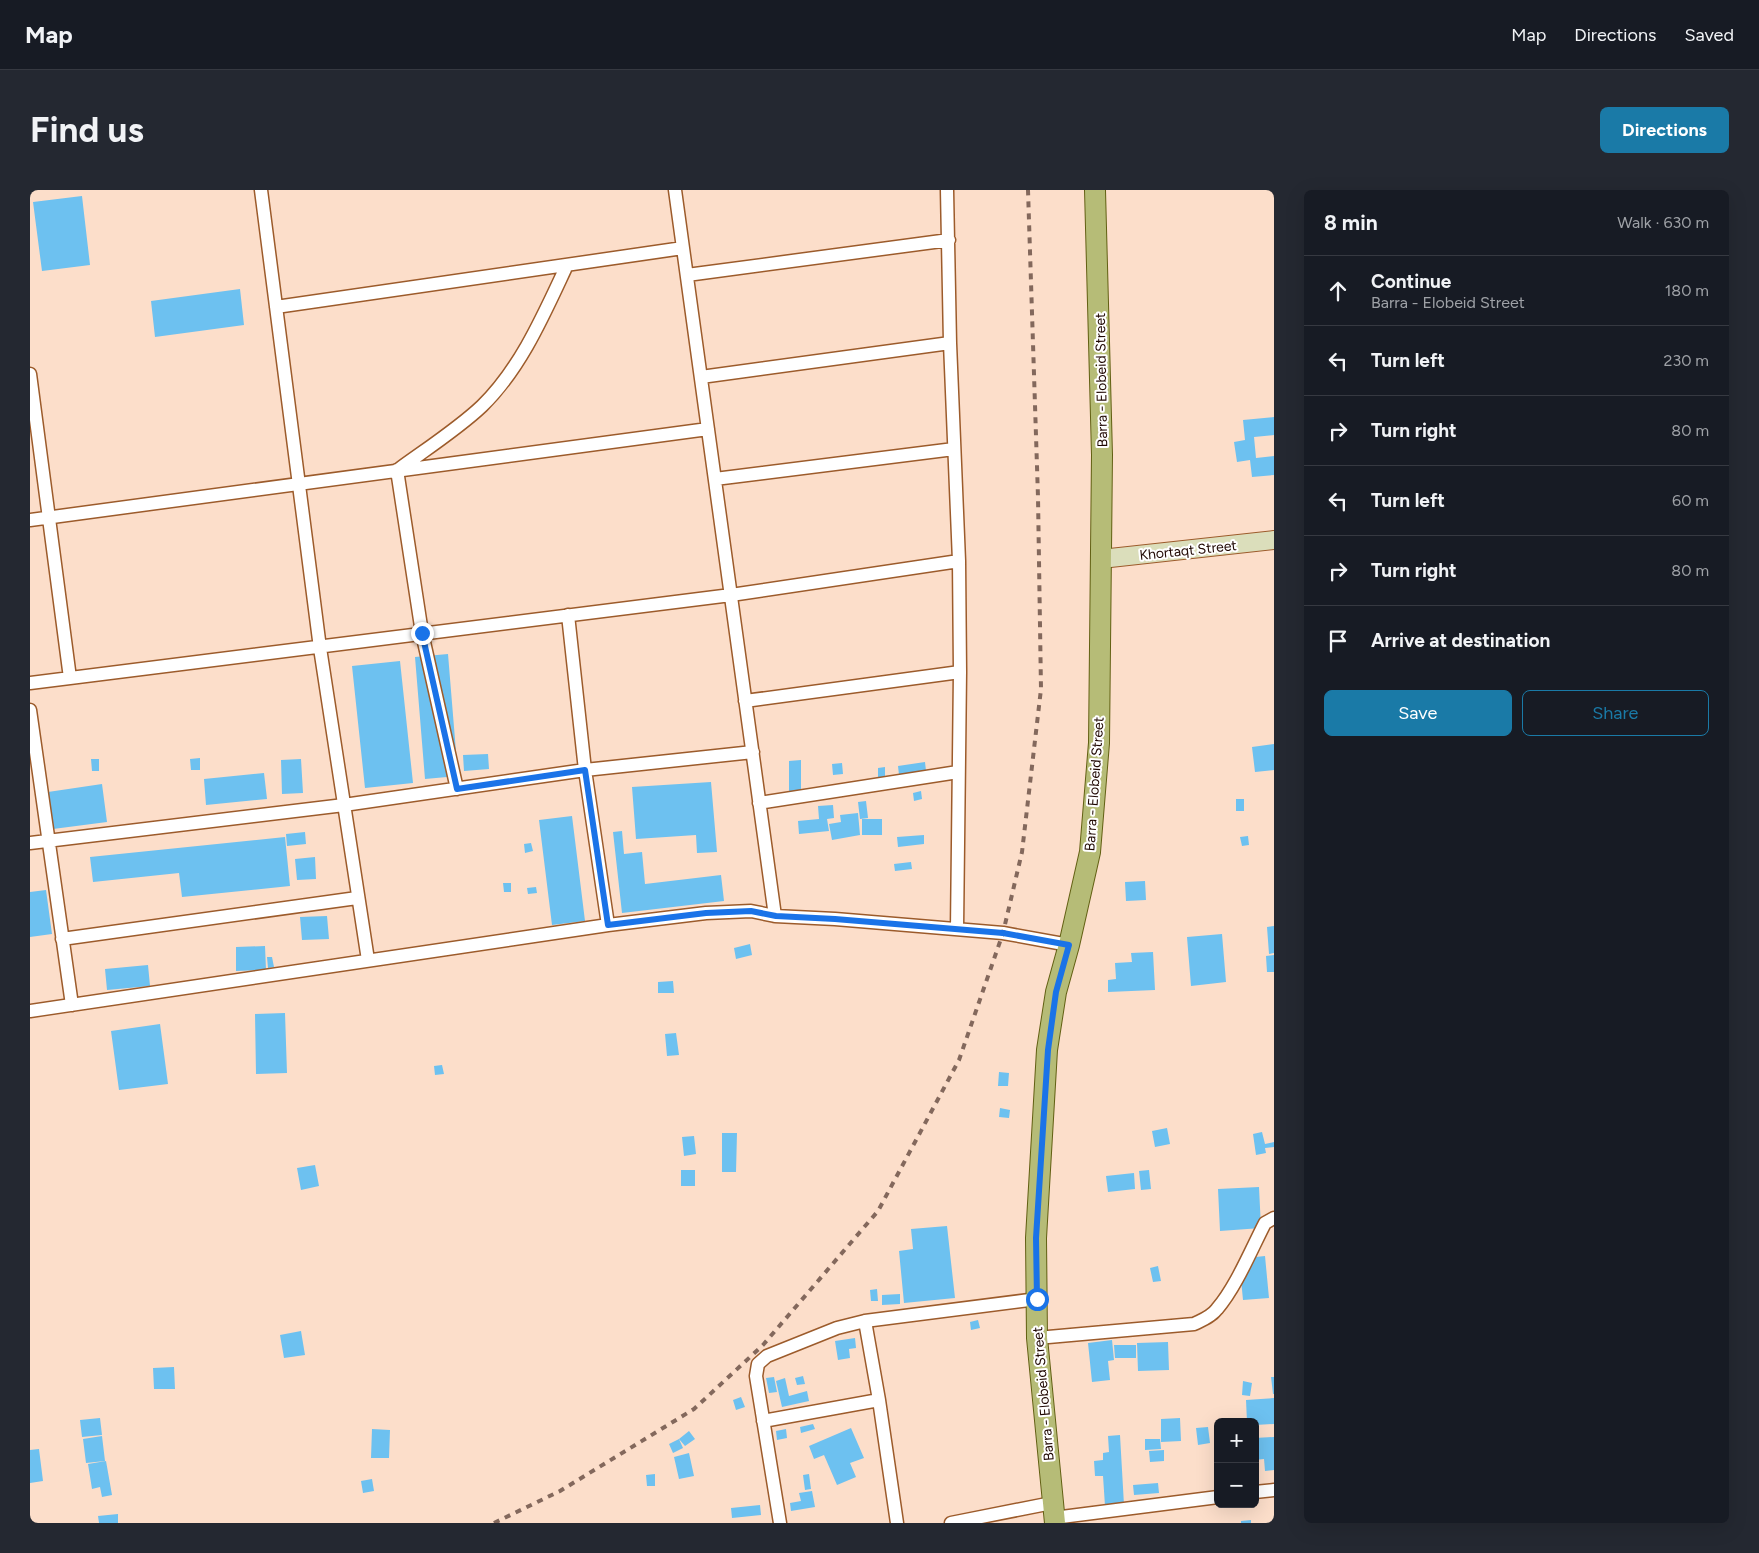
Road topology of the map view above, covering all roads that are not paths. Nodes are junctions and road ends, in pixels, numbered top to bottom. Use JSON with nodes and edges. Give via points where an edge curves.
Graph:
{"nodes":[{"id":1,"x":261,"y":190,"type":"edge"},
{"id":2,"x":675,"y":190,"type":"edge"},
{"id":3,"x":947,"y":190,"type":"edge"},
{"id":4,"x":1096,"y":190,"type":"edge"},
{"id":5,"x":949,"y":240,"type":"junction"},
{"id":6,"x":683,"y":248,"type":"junction"},
{"id":7,"x":567,"y":265,"type":"junction"},
{"id":8,"x":687,"y":275,"type":"junction"},
{"id":9,"x":276,"y":307,"type":"junction"},
{"id":10,"x":950,"y":343,"type":"junction"},
{"id":11,"x":30,"y":374,"type":"edge"},
{"id":12,"x":701,"y":377,"type":"junction"},
{"id":13,"x":708,"y":429,"type":"junction"},
{"id":14,"x":954,"y":449,"type":"junction"},
{"id":15,"x":397,"y":470,"type":"junction"},
{"id":16,"x":715,"y":479,"type":"junction"},
{"id":17,"x":299,"y":484,"type":"junction"},
{"id":18,"x":49,"y":517,"type":"junction"},
{"id":19,"x":30,"y":520,"type":"edge"},
{"id":20,"x":1274,"y":540,"type":"edge"},
{"id":21,"x":1101,"y":559,"type":"junction"},
{"id":22,"x":960,"y":561,"type":"junction"},
{"id":23,"x":731,"y":594,"type":"junction"},
{"id":24,"x":568,"y":615,"type":"junction"},
{"id":25,"x":422,"y":633,"type":"junction"},
{"id":26,"x":320,"y":648,"type":"junction"},
{"id":27,"x":960,"y":672,"type":"junction"},
{"id":28,"x":70,"y":678,"type":"junction"},
{"id":29,"x":30,"y":683,"type":"edge"},
{"id":30,"x":745,"y":700,"type":"junction"},
{"id":31,"x":30,"y":710,"type":"edge"},
{"id":32,"x":753,"y":752,"type":"junction"},
{"id":33,"x":585,"y":770,"type":"junction"},
{"id":34,"x":958,"y":772,"type":"junction"},
{"id":35,"x":457,"y":789,"type":"junction"},
{"id":36,"x":759,"y":803,"type":"junction"},
{"id":37,"x":344,"y":805,"type":"junction"},
{"id":38,"x":48,"y":841,"type":"junction"},
{"id":39,"x":30,"y":843,"type":"edge"},
{"id":40,"x":358,"y":898,"type":"junction"},
{"id":41,"x":776,"y":916,"type":"junction"},
{"id":42,"x":608,"y":925,"type":"junction"},
{"id":43,"x":957,"y":929,"type":"junction"},
{"id":44,"x":62,"y":939,"type":"junction"},
{"id":45,"x":1069,"y":945,"type":"junction"},
{"id":46,"x":368,"y":960,"type":"junction"},
{"id":47,"x":72,"y":1005,"type":"junction"},
{"id":48,"x":30,"y":1011,"type":"edge"},
{"id":49,"x":1274,"y":1218,"type":"edge"},
{"id":50,"x":1037,"y":1299,"type":"junction"},
{"id":51,"x":865,"y":1321,"type":"junction"},
{"id":52,"x":1037,"y":1338,"type":"junction"},
{"id":53,"x":879,"y":1400,"type":"junction"},
{"id":54,"x":763,"y":1420,"type":"junction"},
{"id":55,"x":1274,"y":1490,"type":"edge"},
{"id":56,"x":1259,"y":1492,"type":"edge"},
{"id":57,"x":1214,"y":1497,"type":"edge"},
{"id":58,"x":1054,"y":1515,"type":"edge"},
{"id":59,"x":780,"y":1523,"type":"edge"},
{"id":60,"x":897,"y":1523,"type":"edge"},
{"id":61,"x":951,"y":1523,"type":"edge"}],
"edges":[{"from":1,"to":9,"type":"street"},
{"from":2,"to":6,"type":"street"},
{"from":3,"to":5,"type":"street"},
{"from":4,"to":21,"type":"main road","name":"Barra - Elobeid Street"},
{"from":5,"to":8,"type":"street"},
{"from":5,"to":10,"type":"street"},
{"from":6,"to":7,"type":"street"},
{"from":6,"to":8,"type":"street"},
{"from":7,"to":9,"type":"street"},
{"from":7,"to":15,"type":"street","via":[[530,340],[492,394],[474,413]]},
{"from":8,"to":12,"type":"street"},
{"from":9,"to":17,"type":"street"},
{"from":10,"to":12,"type":"street"},
{"from":10,"to":14,"type":"street"},
{"from":11,"to":18,"type":"street"},
{"from":12,"to":13,"type":"street"},
{"from":13,"to":15,"type":"street"},
{"from":13,"to":16,"type":"street"},
{"from":14,"to":16,"type":"street"},
{"from":14,"to":22,"type":"street"},
{"from":15,"to":17,"type":"street"},
{"from":15,"to":25,"type":"street"},
{"from":16,"to":23,"type":"street"},
{"from":17,"to":18,"type":"street"},
{"from":17,"to":26,"type":"street"},
{"from":18,"to":19,"type":"street"},
{"from":18,"to":28,"type":"street"},
{"from":20,"to":21,"type":"street","name":"Khortaqt Street"},
{"from":21,"to":45,"type":"main road","name":"Barra - Elobeid Street","via":[[1099,743],[1094,816],[1090,852]]},
{"from":22,"to":23,"type":"street"},
{"from":22,"to":27,"type":"street"},
{"from":23,"to":24,"type":"street"},
{"from":23,"to":30,"type":"street"},
{"from":24,"to":25,"type":"street"},
{"from":24,"to":33,"type":"street"},
{"from":25,"to":26,"type":"street"},
{"from":25,"to":35,"type":"street"},
{"from":26,"to":28,"type":"street"},
{"from":26,"to":37,"type":"street"},
{"from":27,"to":30,"type":"street"},
{"from":27,"to":34,"type":"street"},
{"from":28,"to":29,"type":"street"},
{"from":30,"to":32,"type":"street"},
{"from":31,"to":38,"type":"street"},
{"from":32,"to":33,"type":"street"},
{"from":32,"to":36,"type":"street"},
{"from":33,"to":35,"type":"street"},
{"from":33,"to":42,"type":"street"},
{"from":34,"to":36,"type":"street"},
{"from":34,"to":43,"type":"street"},
{"from":35,"to":37,"type":"street"},
{"from":36,"to":41,"type":"street"},
{"from":37,"to":38,"type":"street"},
{"from":37,"to":40,"type":"street"},
{"from":38,"to":39,"type":"street"},
{"from":38,"to":44,"type":"street"},
{"from":40,"to":44,"type":"street"},
{"from":40,"to":46,"type":"street"},
{"from":41,"to":42,"type":"street","via":[[751,911],[706,913]]},
{"from":41,"to":43,"type":"street"},
{"from":42,"to":46,"type":"street"},
{"from":43,"to":45,"type":"street","via":[[1003,933]]},
{"from":44,"to":47,"type":"street"},
{"from":45,"to":50,"type":"main road","name":"Barra - Elobeid Street","via":[[1056,992],[1048,1050],[1036,1238]]},
{"from":46,"to":47,"type":"street"},
{"from":47,"to":48,"type":"street"},
{"from":49,"to":52,"type":"street","via":[[1265,1223],[1231,1288],[1216,1310],[1204,1320],[1194,1324]]},
{"from":50,"to":51,"type":"street"},
{"from":50,"to":52,"type":"main road","name":"Barra - Elobeid Street"},
{"from":51,"to":53,"type":"street"},
{"from":51,"to":54,"type":"street","via":[[837,1328],[767,1356],[758,1364],[756,1376]]},
{"from":52,"to":58,"type":"main road","name":"Barra - Elobeid Street"},
{"from":53,"to":54,"type":"street"},
{"from":53,"to":60,"type":"street"},
{"from":54,"to":59,"type":"street"},
{"from":55,"to":56,"type":"street"},
{"from":57,"to":58,"type":"street"},
{"from":58,"to":61,"type":"street"}]}
